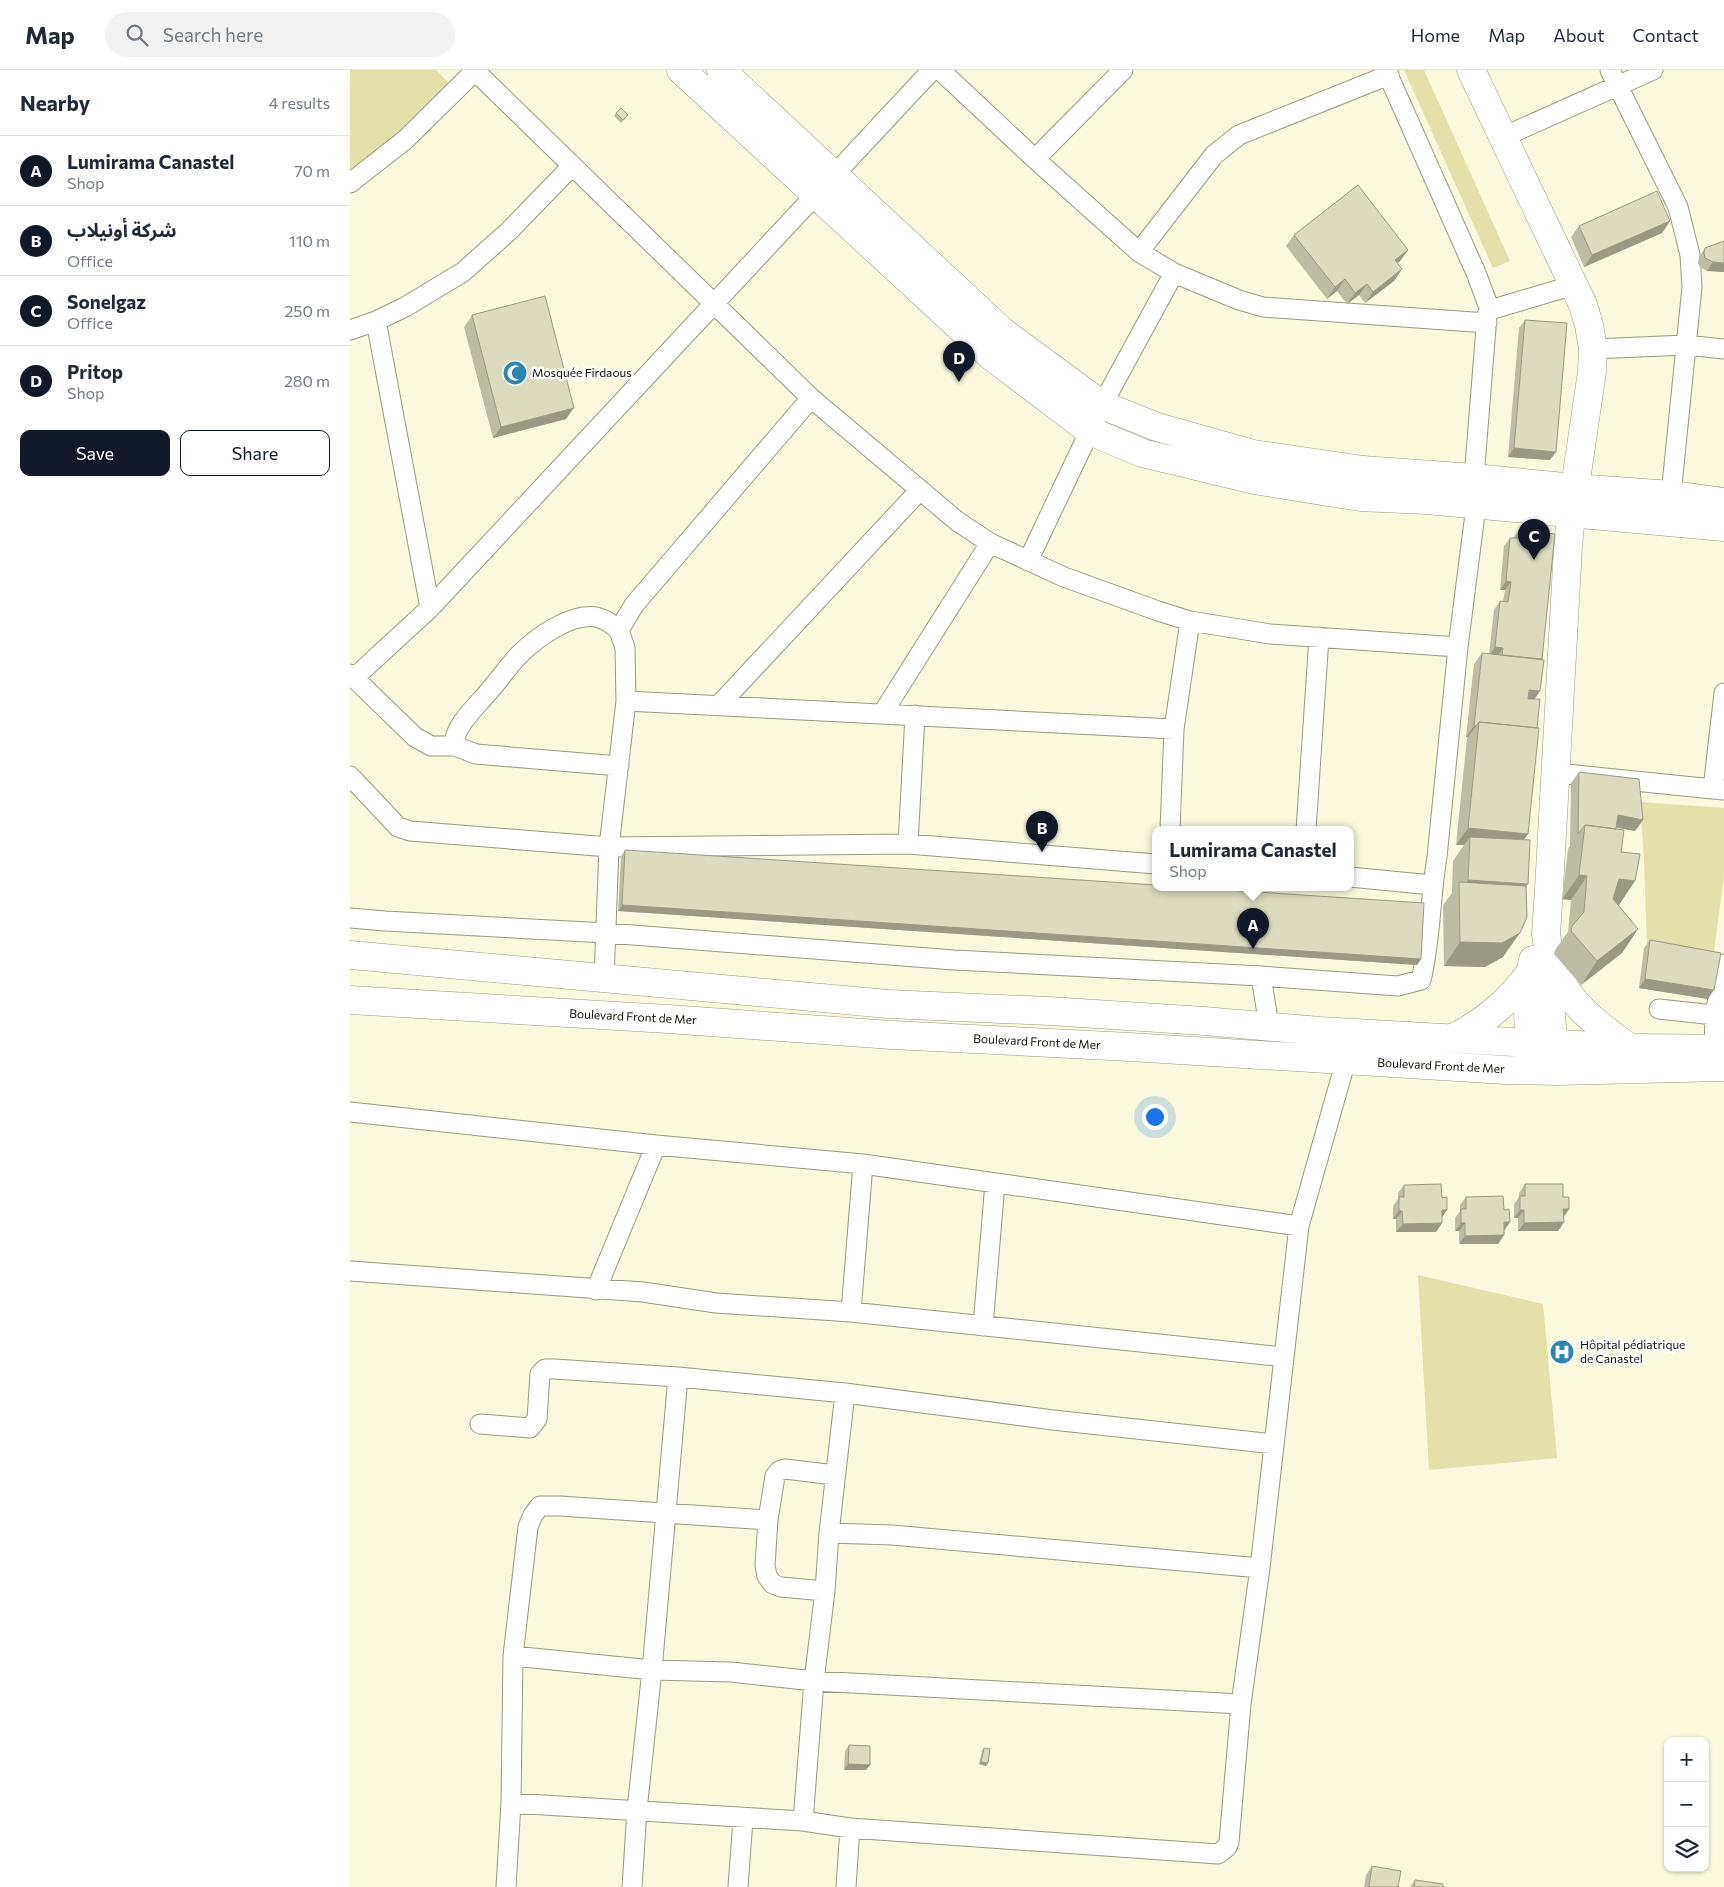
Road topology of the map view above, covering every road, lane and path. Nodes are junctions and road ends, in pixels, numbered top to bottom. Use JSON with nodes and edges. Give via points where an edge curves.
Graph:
{"nodes":[{"id":1,"x":475,"y":70,"type":"edge"},
{"id":2,"x":682,"y":70,"type":"edge"},
{"id":3,"x":721,"y":70,"type":"edge"},
{"id":4,"x":932,"y":70,"type":"edge"},
{"id":5,"x":940,"y":70,"type":"edge"},
{"id":6,"x":1123,"y":70,"type":"edge"},
{"id":7,"x":1471,"y":70,"type":"edge"},
{"id":8,"x":1653,"y":70,"type":"edge"},
{"id":9,"x":1387,"y":73,"type":"edge"},
{"id":10,"x":1613,"y":78,"type":"edge"},
{"id":11,"x":1503,"y":137,"type":"junction"},
{"id":12,"x":1035,"y":159,"type":"junction"},
{"id":13,"x":571,"y":167,"type":"junction"},
{"id":14,"x":834,"y":175,"type":"junction"},
{"id":15,"x":350,"y":183,"type":"edge"},
{"id":16,"x":816,"y":194,"type":"junction"},
{"id":17,"x":1139,"y":252,"type":"junction"},
{"id":18,"x":1174,"y":273,"type":"junction"},
{"id":19,"x":1574,"y":286,"type":"junction"},
{"id":20,"x":714,"y":304,"type":"junction"},
{"id":21,"x":1489,"y":316,"type":"junction"},
{"id":22,"x":376,"y":321,"type":"junction"},
{"id":23,"x":350,"y":330,"type":"edge"},
{"id":24,"x":1686,"y":346,"type":"junction"},
{"id":25,"x":1592,"y":348,"type":"junction"},
{"id":26,"x":1724,"y":349,"type":"edge"},
{"id":27,"x":811,"y":398,"type":"junction"},
{"id":28,"x":1102,"y":405,"type":"junction"},
{"id":29,"x":1090,"y":431,"type":"junction"},
{"id":30,"x":1474,"y":478,"type":"junction"},
{"id":31,"x":920,"y":490,"type":"junction"},
{"id":32,"x":1671,"y":496,"type":"junction"},
{"id":33,"x":1573,"y":501,"type":"junction"},
{"id":34,"x":1724,"y":502,"type":"edge"},
{"id":35,"x":1476,"y":506,"type":"junction"},
{"id":36,"x":1724,"y":527,"type":"edge"},
{"id":37,"x":990,"y":543,"type":"junction"},
{"id":38,"x":1028,"y":561,"type":"junction"},
{"id":39,"x":430,"y":608,"type":"junction"},
{"id":40,"x":1190,"y":621,"type":"junction"},
{"id":41,"x":619,"y":630,"type":"junction"},
{"id":42,"x":1319,"y":637,"type":"junction"},
{"id":43,"x":1458,"y":647,"type":"junction"},
{"id":44,"x":352,"y":676,"type":"edge"},
{"id":45,"x":1724,"y":693,"type":"edge"},
{"id":46,"x":626,"y":701,"type":"junction"},
{"id":47,"x":719,"y":705,"type":"junction"},
{"id":48,"x":882,"y":714,"type":"junction"},
{"id":49,"x":915,"y":716,"type":"junction"},
{"id":50,"x":1174,"y":729,"type":"junction"},
{"id":51,"x":455,"y":746,"type":"junction"},
{"id":52,"x":619,"y":766,"type":"junction"},
{"id":53,"x":1556,"y":774,"type":"junction"},
{"id":54,"x":350,"y":776,"type":"edge"},
{"id":55,"x":1719,"y":789,"type":"edge"},
{"id":56,"x":1170,"y":826,"type":"edge"},
{"id":57,"x":1306,"y":826,"type":"edge"},
{"id":58,"x":908,"y":844,"type":"junction"},
{"id":59,"x":609,"y":847,"type":"junction"},
{"id":60,"x":1436,"y":857,"type":"junction"},
{"id":61,"x":1456,"y":857,"type":"dead end"},
{"id":62,"x":1152,"y":864,"type":"edge"},
{"id":63,"x":1354,"y":877,"type":"edge"},
{"id":64,"x":1432,"y":885,"type":"junction"},
{"id":65,"x":350,"y":918,"type":"edge"},
{"id":66,"x":607,"y":933,"type":"junction"},
{"id":67,"x":1542,"y":952,"type":"junction"},
{"id":68,"x":350,"y":956,"type":"edge"},
{"id":69,"x":1724,"y":964,"type":"edge"},
{"id":70,"x":1261,"y":976,"type":"junction"},
{"id":71,"x":604,"y":979,"type":"junction"},
{"id":72,"x":350,"y":1000,"type":"edge"},
{"id":73,"x":1659,"y":1009,"type":"dead end"},
{"id":74,"x":1720,"y":1016,"type":"edge"},
{"id":75,"x":1269,"y":1026,"type":"junction"},
{"id":76,"x":1454,"y":1038,"type":"junction"},
{"id":77,"x":1541,"y":1043,"type":"junction"},
{"id":78,"x":1628,"y":1047,"type":"junction"},
{"id":79,"x":1721,"y":1055,"type":"edge"},
{"id":80,"x":1593,"y":1058,"type":"junction"},
{"id":81,"x":1346,"y":1060,"type":"junction"},
{"id":82,"x":1545,"y":1071,"type":"junction"},
{"id":83,"x":350,"y":1112,"type":"edge"},
{"id":84,"x":656,"y":1145,"type":"junction"},
{"id":85,"x":863,"y":1164,"type":"junction"},
{"id":86,"x":995,"y":1183,"type":"junction"},
{"id":87,"x":1299,"y":1226,"type":"junction"},
{"id":88,"x":350,"y":1271,"type":"edge"},
{"id":89,"x":596,"y":1290,"type":"junction"},
{"id":90,"x":851,"y":1312,"type":"junction"},
{"id":91,"x":983,"y":1326,"type":"junction"},
{"id":92,"x":1284,"y":1357,"type":"junction"},
{"id":93,"x":678,"y":1377,"type":"junction"},
{"id":94,"x":845,"y":1393,"type":"junction"},
{"id":95,"x":480,"y":1424,"type":"dead end"},
{"id":96,"x":1274,"y":1444,"type":"junction"},
{"id":97,"x":835,"y":1475,"type":"junction"},
{"id":98,"x":666,"y":1513,"type":"junction"},
{"id":99,"x":768,"y":1520,"type":"junction"},
{"id":100,"x":829,"y":1533,"type":"junction"},
{"id":101,"x":1260,"y":1568,"type":"junction"},
{"id":102,"x":825,"y":1591,"type":"junction"},
{"id":103,"x":513,"y":1656,"type":"junction"},
{"id":104,"x":652,"y":1670,"type":"junction"},
{"id":105,"x":814,"y":1681,"type":"junction"},
{"id":106,"x":1241,"y":1704,"type":"junction"},
{"id":107,"x":511,"y":1803,"type":"junction"},
{"id":108,"x":637,"y":1810,"type":"junction"},
{"id":109,"x":743,"y":1819,"type":"junction"},
{"id":110,"x":803,"y":1821,"type":"junction"},
{"id":111,"x":850,"y":1828,"type":"junction"},
{"id":112,"x":506,"y":1887,"type":"edge"},
{"id":113,"x":632,"y":1887,"type":"edge"},
{"id":114,"x":738,"y":1887,"type":"edge"},
{"id":115,"x":846,"y":1887,"type":"edge"}],
"edges":[{"from":1,"to":13,"type":"street"},
{"from":1,"to":15,"type":"street","via":[[405,140]]},
{"from":2,"to":16,"type":"main road"},
{"from":3,"to":14,"type":"main road"},
{"from":4,"to":14,"type":"street"},
{"from":5,"to":12,"type":"street"},
{"from":6,"to":12,"type":"street"},
{"from":7,"to":11,"type":"main road"},
{"from":8,"to":10,"type":"street"},
{"from":9,"to":17,"type":"street","via":[[1240,135],[1214,155]]},
{"from":9,"to":21,"type":"street","via":[[1476,273]]},
{"from":10,"to":11,"type":"street"},
{"from":10,"to":24,"type":"street","via":[[1678,207],[1686,232],[1692,287]]},
{"from":11,"to":19,"type":"main road"},
{"from":12,"to":17,"type":"street"},
{"from":13,"to":20,"type":"street"},
{"from":13,"to":22,"type":"street","via":[[509,231],[463,272]]},
{"from":14,"to":16,"type":"street"},
{"from":14,"to":28,"type":"main road","via":[[1004,332]]},
{"from":16,"to":20,"type":"street"},
{"from":16,"to":29,"type":"main road","via":[[991,356]]},
{"from":17,"to":18,"type":"street"},
{"from":18,"to":21,"type":"street","via":[[1262,307]]},
{"from":18,"to":28,"type":"street"},
{"from":19,"to":21,"type":"street"},
{"from":19,"to":25,"type":"main road","via":[[1589,325]]},
{"from":20,"to":27,"type":"street"},
{"from":20,"to":39,"type":"street"},
{"from":21,"to":30,"type":"street"},
{"from":22,"to":23,"type":"street"},
{"from":22,"to":39,"type":"street"},
{"from":24,"to":25,"type":"street"},
{"from":24,"to":26,"type":"street"},
{"from":24,"to":32,"type":"street"},
{"from":25,"to":33,"type":"main road","via":[[1592,372]]},
{"from":27,"to":31,"type":"street"},
{"from":27,"to":41,"type":"street","via":[[634,605]]},
{"from":28,"to":29,"type":"street"},
{"from":28,"to":30,"type":"main road","via":[[1156,427],[1253,454],[1363,470]]},
{"from":29,"to":35,"type":"main road","via":[[1142,453],[1254,480],[1360,497]]},
{"from":29,"to":38,"type":"street"},
{"from":30,"to":33,"type":"main road"},
{"from":30,"to":35,"type":"street"},
{"from":31,"to":37,"type":"street"},
{"from":31,"to":47,"type":"street"},
{"from":32,"to":33,"type":"main road"},
{"from":32,"to":34,"type":"main road"},
{"from":33,"to":35,"type":"main road"},
{"from":33,"to":36,"type":"main road"},
{"from":33,"to":53,"type":"main road"},
{"from":35,"to":43,"type":"street"},
{"from":37,"to":38,"type":"street"},
{"from":37,"to":48,"type":"street"},
{"from":38,"to":40,"type":"street"},
{"from":39,"to":44,"type":"street"},
{"from":40,"to":42,"type":"street","via":[[1270,634]]},
{"from":40,"to":50,"type":"street"},
{"from":41,"to":46,"type":"street","via":[[625,648]]},
{"from":41,"to":51,"type":"street","via":[[605,620],[587,617],[562,623],[541,637],[519,655],[463,722],[455,734]]},
{"from":42,"to":43,"type":"street"},
{"from":42,"to":57,"type":"street"},
{"from":43,"to":60,"type":"street"},
{"from":44,"to":51,"type":"street","via":[[415,737],[431,746]]},
{"from":45,"to":55,"type":"street"},
{"from":46,"to":47,"type":"street"},
{"from":46,"to":52,"type":"street"},
{"from":47,"to":48,"type":"street"},
{"from":48,"to":49,"type":"street"},
{"from":49,"to":50,"type":"street"},
{"from":49,"to":58,"type":"street"},
{"from":50,"to":56,"type":"street"},
{"from":51,"to":52,"type":"street","via":[[476,754]]},
{"from":52,"to":59,"type":"street"},
{"from":53,"to":55,"type":"street"},
{"from":53,"to":67,"type":"main road"},
{"from":54,"to":59,"type":"street","via":[[404,830]]},
{"from":58,"to":59,"type":"street"},
{"from":58,"to":62,"type":"street"},
{"from":59,"to":66,"type":"street"},
{"from":60,"to":61,"type":"street"},
{"from":60,"to":64,"type":"street"},
{"from":63,"to":64,"type":"street"},
{"from":64,"to":70,"type":"street","via":[[1421,980],[1398,986]]},
{"from":65,"to":66,"type":"street"},
{"from":66,"to":70,"type":"street","via":[[954,960]]},
{"from":66,"to":71,"type":"street"},
{"from":67,"to":76,"type":"main road","via":[[1519,988],[1489,1017]]},
{"from":67,"to":77,"type":"main road"},
{"from":67,"to":78,"type":"main road","via":[[1574,1001]]},
{"from":68,"to":71,"type":"main road"},
{"from":69,"to":74,"type":"street"},
{"from":70,"to":75,"type":"street"},
{"from":71,"to":75,"type":"main road","via":[[888,1004]]},
{"from":72,"to":81,"type":"main road","name":"Boulevard Front de Mer"},
{"from":73,"to":74,"type":"street"},
{"from":74,"to":79,"type":"street"},
{"from":75,"to":76,"type":"main road"},
{"from":76,"to":77,"type":"main road"},
{"from":77,"to":80,"type":"main road"},
{"from":77,"to":82,"type":"main road"},
{"from":78,"to":79,"type":"main road"},
{"from":78,"to":80,"type":"main road"},
{"from":79,"to":80,"type":"main road","name":"Boulevard Front de Mer"},
{"from":80,"to":82,"type":"main road","name":"Boulevard Front de Mer"},
{"from":81,"to":82,"type":"main road","name":"Boulevard Front de Mer"},
{"from":81,"to":87,"type":"street"},
{"from":83,"to":84,"type":"street"},
{"from":84,"to":85,"type":"street"},
{"from":84,"to":89,"type":"street"},
{"from":85,"to":86,"type":"street"},
{"from":85,"to":90,"type":"street"},
{"from":86,"to":87,"type":"street"},
{"from":86,"to":91,"type":"street"},
{"from":87,"to":92,"type":"street"},
{"from":88,"to":89,"type":"street"},
{"from":89,"to":90,"type":"street","via":[[643,1292],[716,1303]]},
{"from":90,"to":91,"type":"street"},
{"from":91,"to":92,"type":"street"},
{"from":92,"to":96,"type":"street"},
{"from":93,"to":94,"type":"street"},
{"from":93,"to":95,"type":"street","via":[[545,1369],[540,1377],[538,1412],[533,1426],[526,1429]]},
{"from":93,"to":98,"type":"street"},
{"from":94,"to":96,"type":"street"},
{"from":94,"to":97,"type":"street"},
{"from":96,"to":101,"type":"street"},
{"from":97,"to":99,"type":"street","via":[[779,1471],[774,1476]]},
{"from":97,"to":100,"type":"street"},
{"from":98,"to":99,"type":"street"},
{"from":98,"to":103,"type":"street","via":[[540,1506],[528,1527]]},
{"from":98,"to":104,"type":"street"},
{"from":99,"to":102,"type":"street","via":[[765,1565],[773,1584]]},
{"from":100,"to":101,"type":"street","via":[[911,1536]]},
{"from":100,"to":102,"type":"street"},
{"from":101,"to":106,"type":"street"},
{"from":102,"to":105,"type":"street"},
{"from":103,"to":104,"type":"street"},
{"from":103,"to":107,"type":"street"},
{"from":104,"to":105,"type":"street","via":[[731,1672]]},
{"from":104,"to":108,"type":"street"},
{"from":105,"to":106,"type":"street"},
{"from":105,"to":110,"type":"street"},
{"from":106,"to":111,"type":"street","via":[[1229,1842],[1218,1854]]},
{"from":107,"to":108,"type":"street"},
{"from":107,"to":112,"type":"street"},
{"from":108,"to":109,"type":"street"},
{"from":108,"to":113,"type":"street"},
{"from":109,"to":110,"type":"street"},
{"from":109,"to":114,"type":"street"},
{"from":110,"to":111,"type":"street"},
{"from":111,"to":115,"type":"street"}]}
